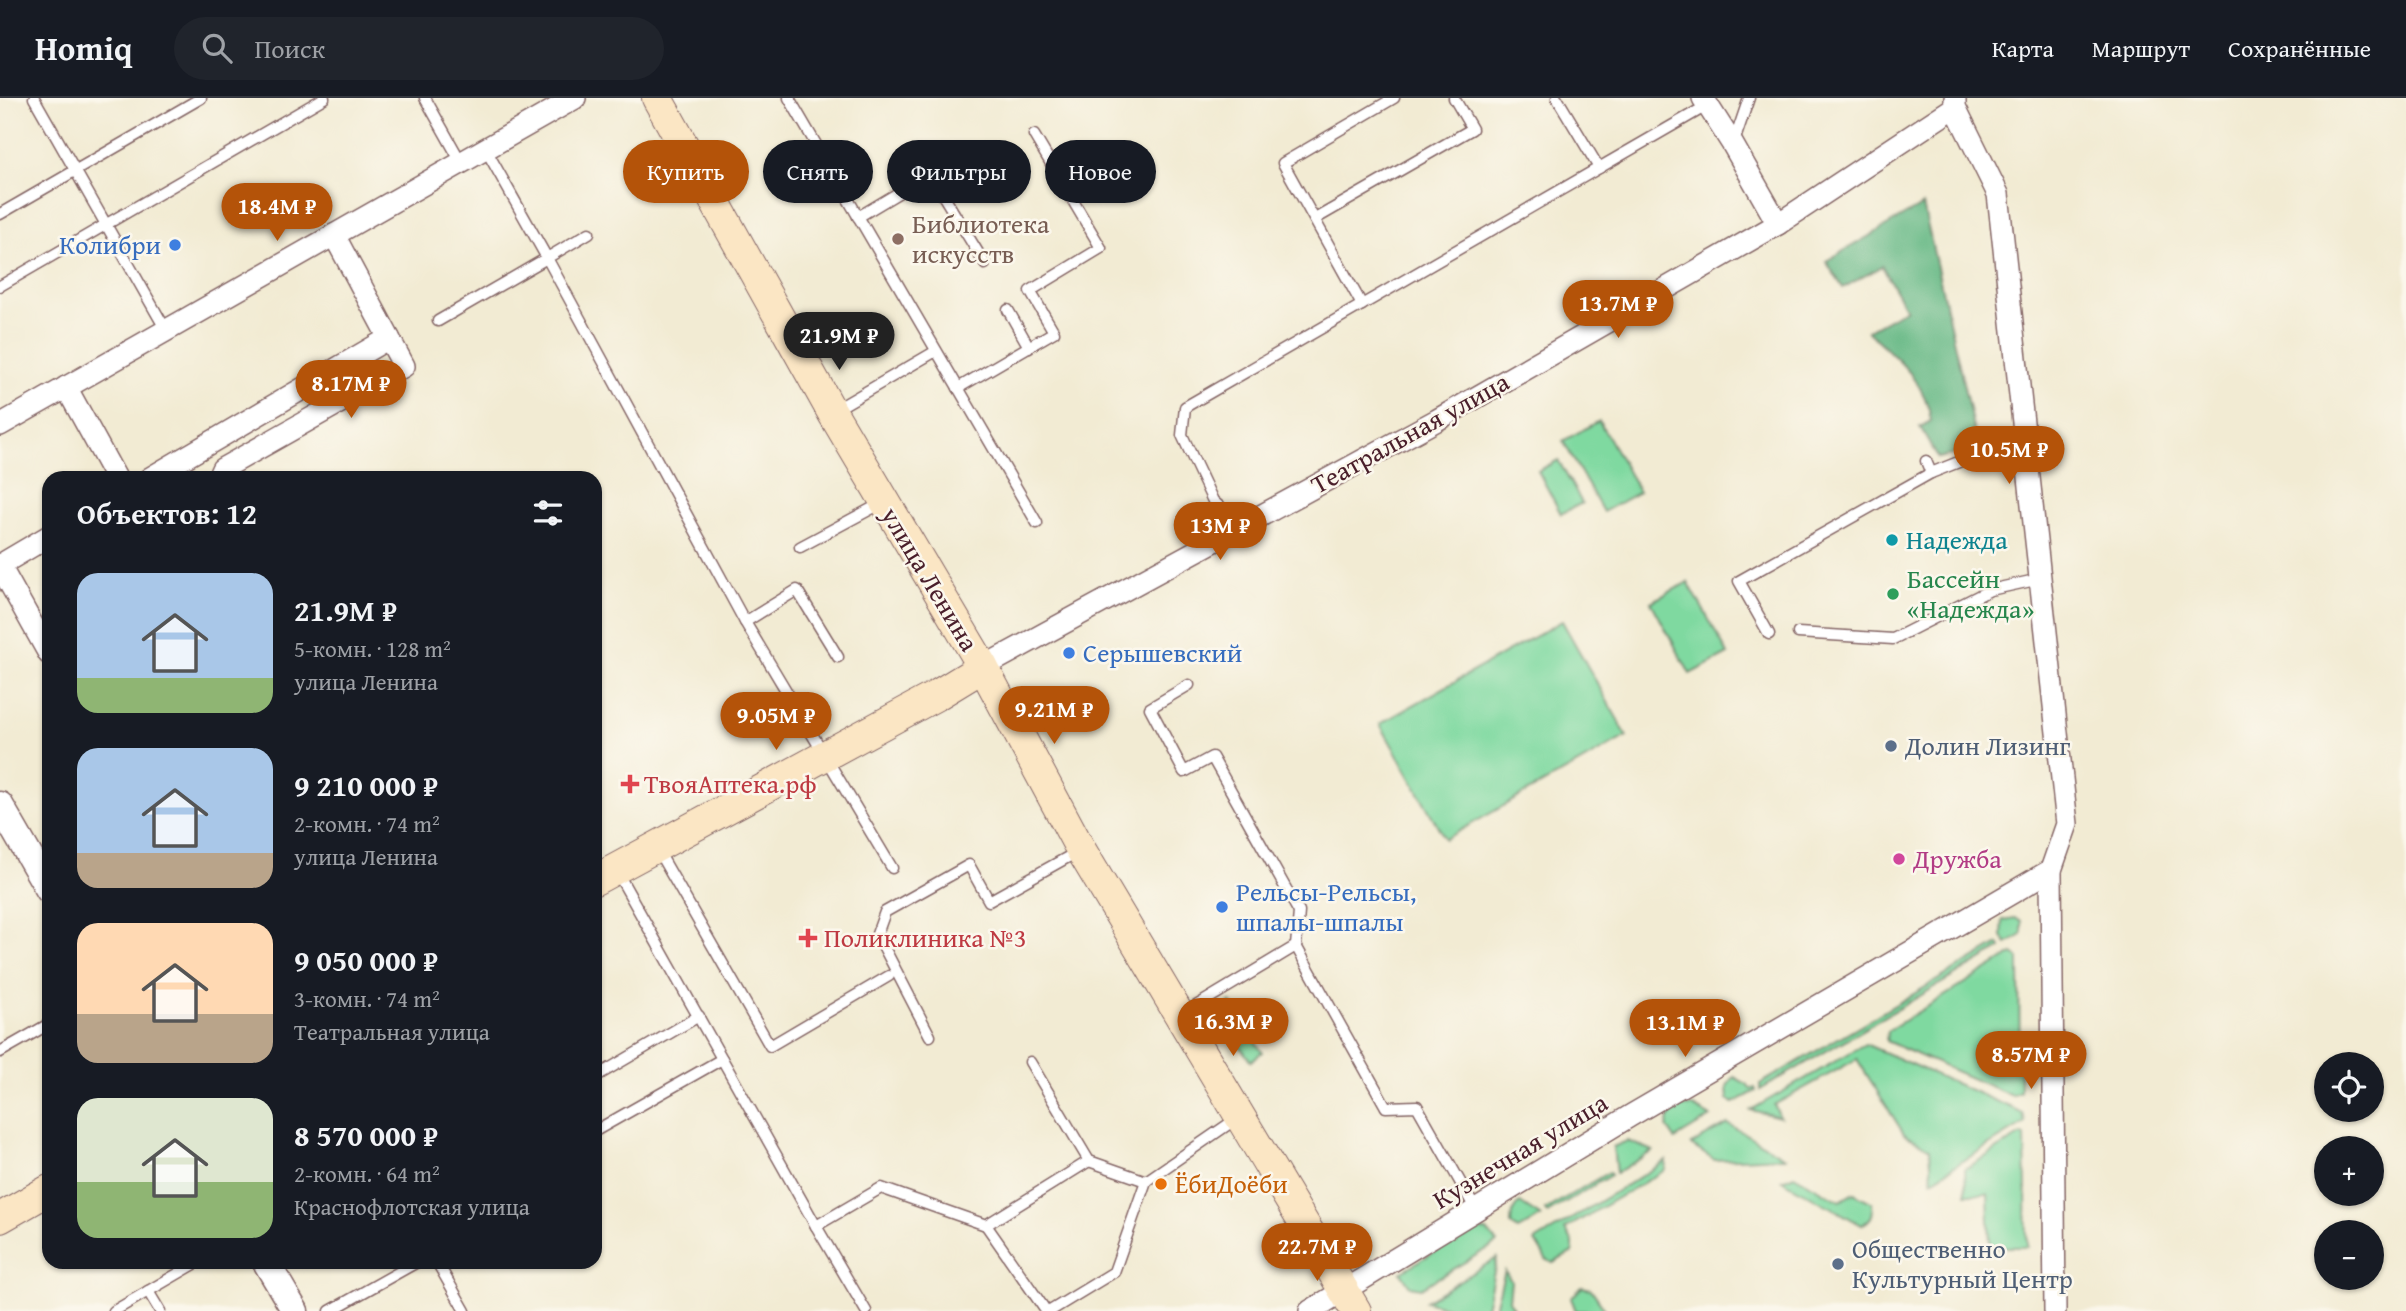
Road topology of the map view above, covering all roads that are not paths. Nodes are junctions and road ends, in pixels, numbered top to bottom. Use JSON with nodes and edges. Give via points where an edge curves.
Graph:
{"nodes":[{"id":1,"x":34,"y":98,"type":"edge"},
{"id":2,"x":201,"y":98,"type":"edge"},
{"id":3,"x":324,"y":98,"type":"edge"},
{"id":4,"x":425,"y":98,"type":"edge"},
{"id":5,"x":575,"y":98,"type":"edge"},
{"id":6,"x":657,"y":98,"type":"edge"},
{"id":7,"x":789,"y":98,"type":"edge"},
{"id":8,"x":1394,"y":98,"type":"edge"},
{"id":9,"x":1454,"y":98,"type":"edge"},
{"id":10,"x":1557,"y":98,"type":"edge"},
{"id":11,"x":1749,"y":98,"type":"edge"},
{"id":12,"x":1706,"y":101,"type":"edge"},
{"id":13,"x":1955,"y":102,"type":"edge"},
{"id":14,"x":1034,"y":135,"type":"dead end"},
{"id":15,"x":1733,"y":145,"type":"junction"},
{"id":16,"x":485,"y":148,"type":"junction"},
{"id":17,"x":461,"y":162,"type":"junction"},
{"id":18,"x":1599,"y":168,"type":"junction"},
{"id":19,"x":75,"y":171,"type":"junction"},
{"id":20,"x":0,"y":214,"type":"edge"},
{"id":21,"x":858,"y":217,"type":"junction"},
{"id":22,"x":1315,"y":219,"type":"junction"},
{"id":23,"x":1778,"y":224,"type":"junction"},
{"id":24,"x":106,"y":225,"type":"junction"},
{"id":25,"x":589,"y":233,"type":"dead end"},
{"id":26,"x":334,"y":235,"type":"junction"},
{"id":27,"x":547,"y":258,"type":"junction"},
{"id":28,"x":985,"y":264,"type":"dead end"},
{"id":29,"x":0,"y":286,"type":"edge"},
{"id":30,"x":1362,"y":305,"type":"junction"},
{"id":31,"x":1008,"y":310,"type":"dead end"},
{"id":32,"x":438,"y":321,"type":"dead end"},
{"id":33,"x":166,"y":330,"type":"junction"},
{"id":34,"x":389,"y":338,"type":"junction"},
{"id":35,"x":1029,"y":347,"type":"junction"},
{"id":36,"x":936,"y":351,"type":"junction"},
{"id":37,"x":66,"y":387,"type":"junction"},
{"id":38,"x":958,"y":388,"type":"junction"},
{"id":39,"x":832,"y":412,"type":"junction"},
{"id":40,"x":0,"y":425,"type":"edge"},
{"id":41,"x":2024,"y":436,"type":"junction"},
{"id":42,"x":1926,"y":461,"type":"dead end"},
{"id":43,"x":112,"y":471,"type":"edge"},
{"id":44,"x":162,"y":471,"type":"edge"},
{"id":45,"x":221,"y":471,"type":"edge"},
{"id":46,"x":1931,"y":473,"type":"junction"},
{"id":47,"x":884,"y":502,"type":"junction"},
{"id":48,"x":1037,"y":523,"type":"dead end"},
{"id":49,"x":1242,"y":526,"type":"junction"},
{"id":50,"x":42,"y":540,"type":"edge"},
{"id":51,"x":800,"y":547,"type":"dead end"},
{"id":52,"x":0,"y":565,"type":"edge"},
{"id":53,"x":2040,"y":579,"type":"junction"},
{"id":54,"x":745,"y":622,"type":"junction"},
{"id":55,"x":1798,"y":633,"type":"dead end"},
{"id":56,"x":1769,"y":634,"type":"dead end"},
{"id":57,"x":42,"y":641,"type":"edge"},
{"id":58,"x":838,"y":657,"type":"dead end"},
{"id":59,"x":982,"y":667,"type":"junction"},
{"id":60,"x":1189,"y":685,"type":"dead end"},
{"id":61,"x":824,"y":755,"type":"junction"},
{"id":62,"x":0,"y":805,"type":"edge"},
{"id":63,"x":656,"y":846,"type":"junction"},
{"id":64,"x":1081,"y":849,"type":"junction"},
{"id":65,"x":892,"y":868,"type":"dead end"},
{"id":66,"x":2051,"y":870,"type":"junction"},
{"id":67,"x":605,"y":874,"type":"edge"},
{"id":68,"x":42,"y":878,"type":"edge"},
{"id":69,"x":1296,"y":946,"type":"junction"},
{"id":70,"x":889,"y":976,"type":"dead end"},
{"id":71,"x":699,"y":1016,"type":"junction"},
{"id":72,"x":1179,"y":1017,"type":"junction"},
{"id":73,"x":42,"y":1028,"type":"edge"},
{"id":74,"x":930,"y":1036,"type":"dead end"},
{"id":75,"x":0,"y":1052,"type":"edge"},
{"id":76,"x":722,"y":1059,"type":"junction"},
{"id":77,"x":1030,"y":1062,"type":"dead end"},
{"id":78,"x":602,"y":1073,"type":"edge"},
{"id":79,"x":1239,"y":1117,"type":"junction"},
{"id":80,"x":602,"y":1127,"type":"edge"},
{"id":81,"x":1090,"y":1161,"type":"junction"},
{"id":82,"x":1146,"y":1181,"type":"junction"},
{"id":83,"x":42,"y":1194,"type":"edge"},
{"id":84,"x":1476,"y":1210,"type":"junction"},
{"id":85,"x":0,"y":1218,"type":"edge"},
{"id":86,"x":986,"y":1225,"type":"junction"},
{"id":87,"x":816,"y":1226,"type":"junction"},
{"id":88,"x":186,"y":1269,"type":"edge"},
{"id":89,"x":270,"y":1269,"type":"edge"},
{"id":90,"x":396,"y":1269,"type":"edge"},
{"id":91,"x":441,"y":1269,"type":"edge"},
{"id":92,"x":148,"y":1291,"type":"junction"},
{"id":93,"x":1351,"y":1301,"type":"edge"},
{"id":94,"x":114,"y":1311,"type":"edge"},
{"id":95,"x":160,"y":1311,"type":"edge"},
{"id":96,"x":295,"y":1311,"type":"edge"},
{"id":97,"x":330,"y":1311,"type":"edge"},
{"id":98,"x":464,"y":1311,"type":"edge"},
{"id":99,"x":866,"y":1311,"type":"edge"},
{"id":100,"x":1048,"y":1311,"type":"edge"},
{"id":101,"x":1310,"y":1311,"type":"edge"},
{"id":102,"x":2055,"y":1311,"type":"edge"}],
"edges":[{"from":1,"to":19,"type":"lane"},
{"from":2,"to":19,"type":"lane"},
{"from":3,"to":24,"type":"lane"},
{"from":4,"to":17,"type":"lane"},
{"from":5,"to":16,"type":"street"},
{"from":6,"to":39,"type":"main road","name":"улица Ленина"},
{"from":7,"to":21,"type":"lane"},
{"from":8,"to":22,"type":"lane","via":[[1283,163]]},
{"from":9,"to":22,"type":"lane","via":[[1472,130]]},
{"from":10,"to":18,"type":"lane"},
{"from":11,"to":15,"type":"lane"},
{"from":12,"to":15,"type":"street"},
{"from":12,"to":18,"type":"lane"},
{"from":13,"to":23,"type":"street","name":"Театральная улица"},
{"from":13,"to":41,"type":"street","via":[[1998,194]]},
{"from":14,"to":35,"type":"lane","via":[[1101,248],[1030,291],[1054,332]]},
{"from":15,"to":23,"type":"street"},
{"from":16,"to":17,"type":"street"},
{"from":16,"to":27,"type":"lane"},
{"from":17,"to":26,"type":"street"},
{"from":18,"to":30,"type":"lane"},
{"from":19,"to":20,"type":"lane"},
{"from":19,"to":24,"type":"lane"},
{"from":21,"to":28,"type":"lane","via":[[930,174]]},
{"from":21,"to":36,"type":"lane"},
{"from":22,"to":30,"type":"lane"},
{"from":23,"to":49,"type":"street","name":"Театральная улица"},
{"from":24,"to":29,"type":"lane"},
{"from":24,"to":33,"type":"lane"},
{"from":25,"to":27,"type":"lane"},
{"from":26,"to":33,"type":"street"},
{"from":26,"to":34,"type":"street"},
{"from":27,"to":32,"type":"lane"},
{"from":27,"to":54,"type":"lane"},
{"from":30,"to":49,"type":"lane","via":[[1185,407],[1182,435],[1213,501]]},
{"from":31,"to":35,"type":"lane"},
{"from":33,"to":37,"type":"street"},
{"from":34,"to":44,"type":"street"},
{"from":34,"to":45,"type":"street","via":[[404,366]]},
{"from":35,"to":38,"type":"lane"},
{"from":36,"to":38,"type":"lane"},
{"from":36,"to":39,"type":"lane"},
{"from":37,"to":40,"type":"street"},
{"from":37,"to":43,"type":"street"},
{"from":38,"to":48,"type":"lane"},
{"from":39,"to":47,"type":"main road","name":"улица Ленина"},
{"from":41,"to":46,"type":"lane"},
{"from":41,"to":53,"type":"street"},
{"from":42,"to":46,"type":"lane"},
{"from":46,"to":56,"type":"lane","via":[[1739,581]]},
{"from":47,"to":51,"type":"lane"},
{"from":47,"to":59,"type":"main road","name":"улица Ленина"},
{"from":49,"to":59,"type":"street","name":"Театральная улица"},
{"from":50,"to":52,"type":"street"},
{"from":52,"to":57,"type":"street"},
{"from":53,"to":55,"type":"lane","via":[[1990,590],[1893,639]]},
{"from":53,"to":66,"type":"street","via":[[2067,824]]},
{"from":54,"to":58,"type":"lane","via":[[797,590]]},
{"from":54,"to":61,"type":"lane"},
{"from":59,"to":61,"type":"main road","name":"Театральная улица"},
{"from":59,"to":64,"type":"main road","name":"улица Ленина"},
{"from":60,"to":69,"type":"lane","via":[[1150,708],[1184,772],[1212,757],[1299,912]]},
{"from":61,"to":63,"type":"main road","name":"Театральная улица"},
{"from":61,"to":65,"type":"lane"},
{"from":62,"to":68,"type":"street"},
{"from":63,"to":67,"type":"main road","name":"Театральная улица"},
{"from":63,"to":70,"type":"lane","via":[[770,1046]]},
{"from":64,"to":72,"type":"main road","name":"улица Ленина"},
{"from":64,"to":74,"type":"lane","via":[[989,901],[969,865],[885,912],[877,934]]},
{"from":66,"to":84,"type":"street","name":"Кузнечная улица"},
{"from":66,"to":102,"type":"street"},
{"from":67,"to":71,"type":"lane"},
{"from":69,"to":72,"type":"lane"},
{"from":69,"to":84,"type":"lane","via":[[1386,1107],[1417,1106]]},
{"from":71,"to":76,"type":"lane"},
{"from":71,"to":78,"type":"lane"},
{"from":72,"to":79,"type":"main road","name":"улица Ленина"},
{"from":73,"to":75,"type":"lane"},
{"from":76,"to":80,"type":"lane"},
{"from":76,"to":87,"type":"lane"},
{"from":77,"to":81,"type":"lane"},
{"from":79,"to":82,"type":"lane"},
{"from":79,"to":93,"type":"main road","name":"улица Ленина"},
{"from":81,"to":82,"type":"lane"},
{"from":81,"to":86,"type":"lane"},
{"from":82,"to":100,"type":"lane","via":[[1114,1272]]},
{"from":83,"to":85,"type":"main road"},
{"from":84,"to":93,"type":"street","name":"Кузнечная улица"},
{"from":86,"to":87,"type":"lane","via":[[881,1188]]},
{"from":86,"to":100,"type":"lane"},
{"from":87,"to":99,"type":"lane"},
{"from":88,"to":92,"type":"lane"},
{"from":89,"to":96,"type":"street"},
{"from":90,"to":97,"type":"lane"},
{"from":91,"to":98,"type":"lane"},
{"from":92,"to":94,"type":"lane"},
{"from":92,"to":95,"type":"lane"},
{"from":93,"to":101,"type":"street","name":"Кузнечная улица"}]}
